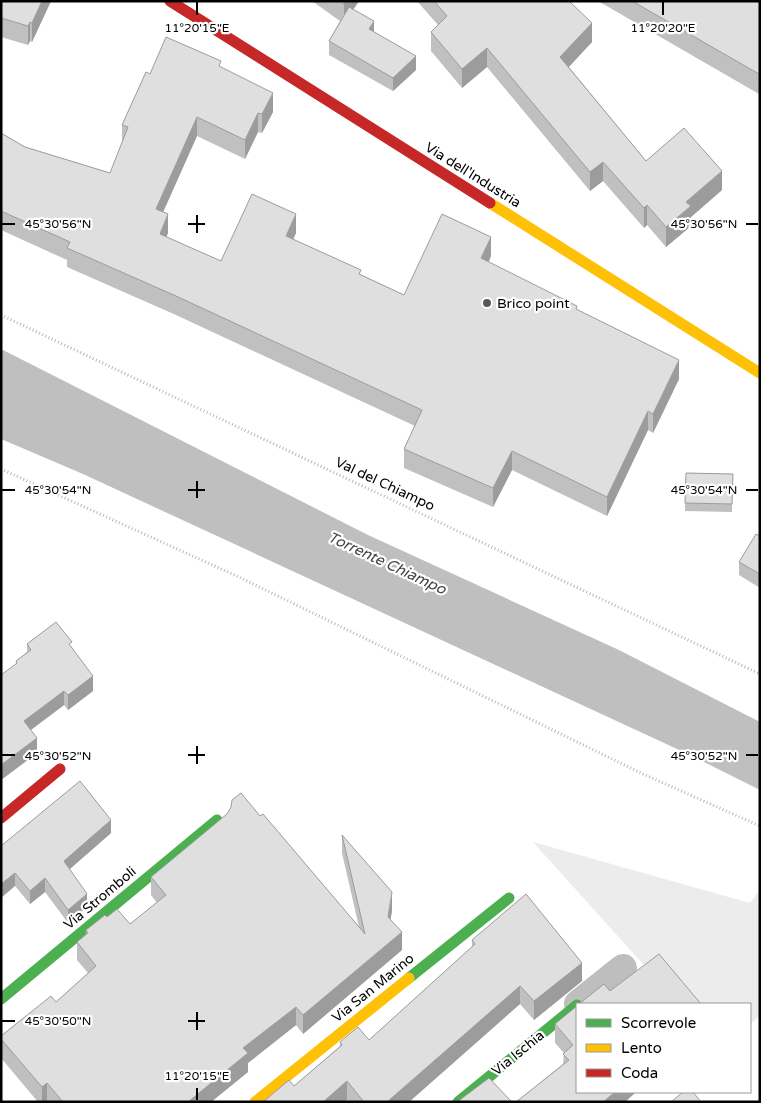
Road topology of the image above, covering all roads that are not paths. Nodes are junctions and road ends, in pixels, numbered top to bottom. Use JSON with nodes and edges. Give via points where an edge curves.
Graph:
{"nodes":[{"id":1,"x":170,"y":1,"type":"edge"},
{"id":2,"x":760,"y":373,"type":"edge"},
{"id":3,"x":60,"y":769,"type":"dead end"},
{"id":4,"x":1,"y":818,"type":"edge"},
{"id":5,"x":217,"y":820,"type":"edge"},
{"id":6,"x":509,"y":898,"type":"dead end"},
{"id":7,"x":623,"y":968,"type":"dead end"},
{"id":8,"x":1,"y":999,"type":"edge"},
{"id":9,"x":579,"y":1003,"type":"edge"},
{"id":10,"x":576,"y":1006,"type":"edge"},
{"id":11,"x":256,"y":1102,"type":"edge"},
{"id":12,"x":458,"y":1102,"type":"edge"}],
"edges":[{"from":1,"to":2,"type":"street","name":"Via dell'Industria"},
{"from":3,"to":4,"type":"street"},
{"from":5,"to":8,"type":"street","name":"Via Stromboli"},
{"from":6,"to":11,"type":"street","name":"Via San Marino"},
{"from":7,"to":9,"type":"street","name":"Via Ischia"},
{"from":10,"to":12,"type":"street","name":"Via Ischia"}]}
